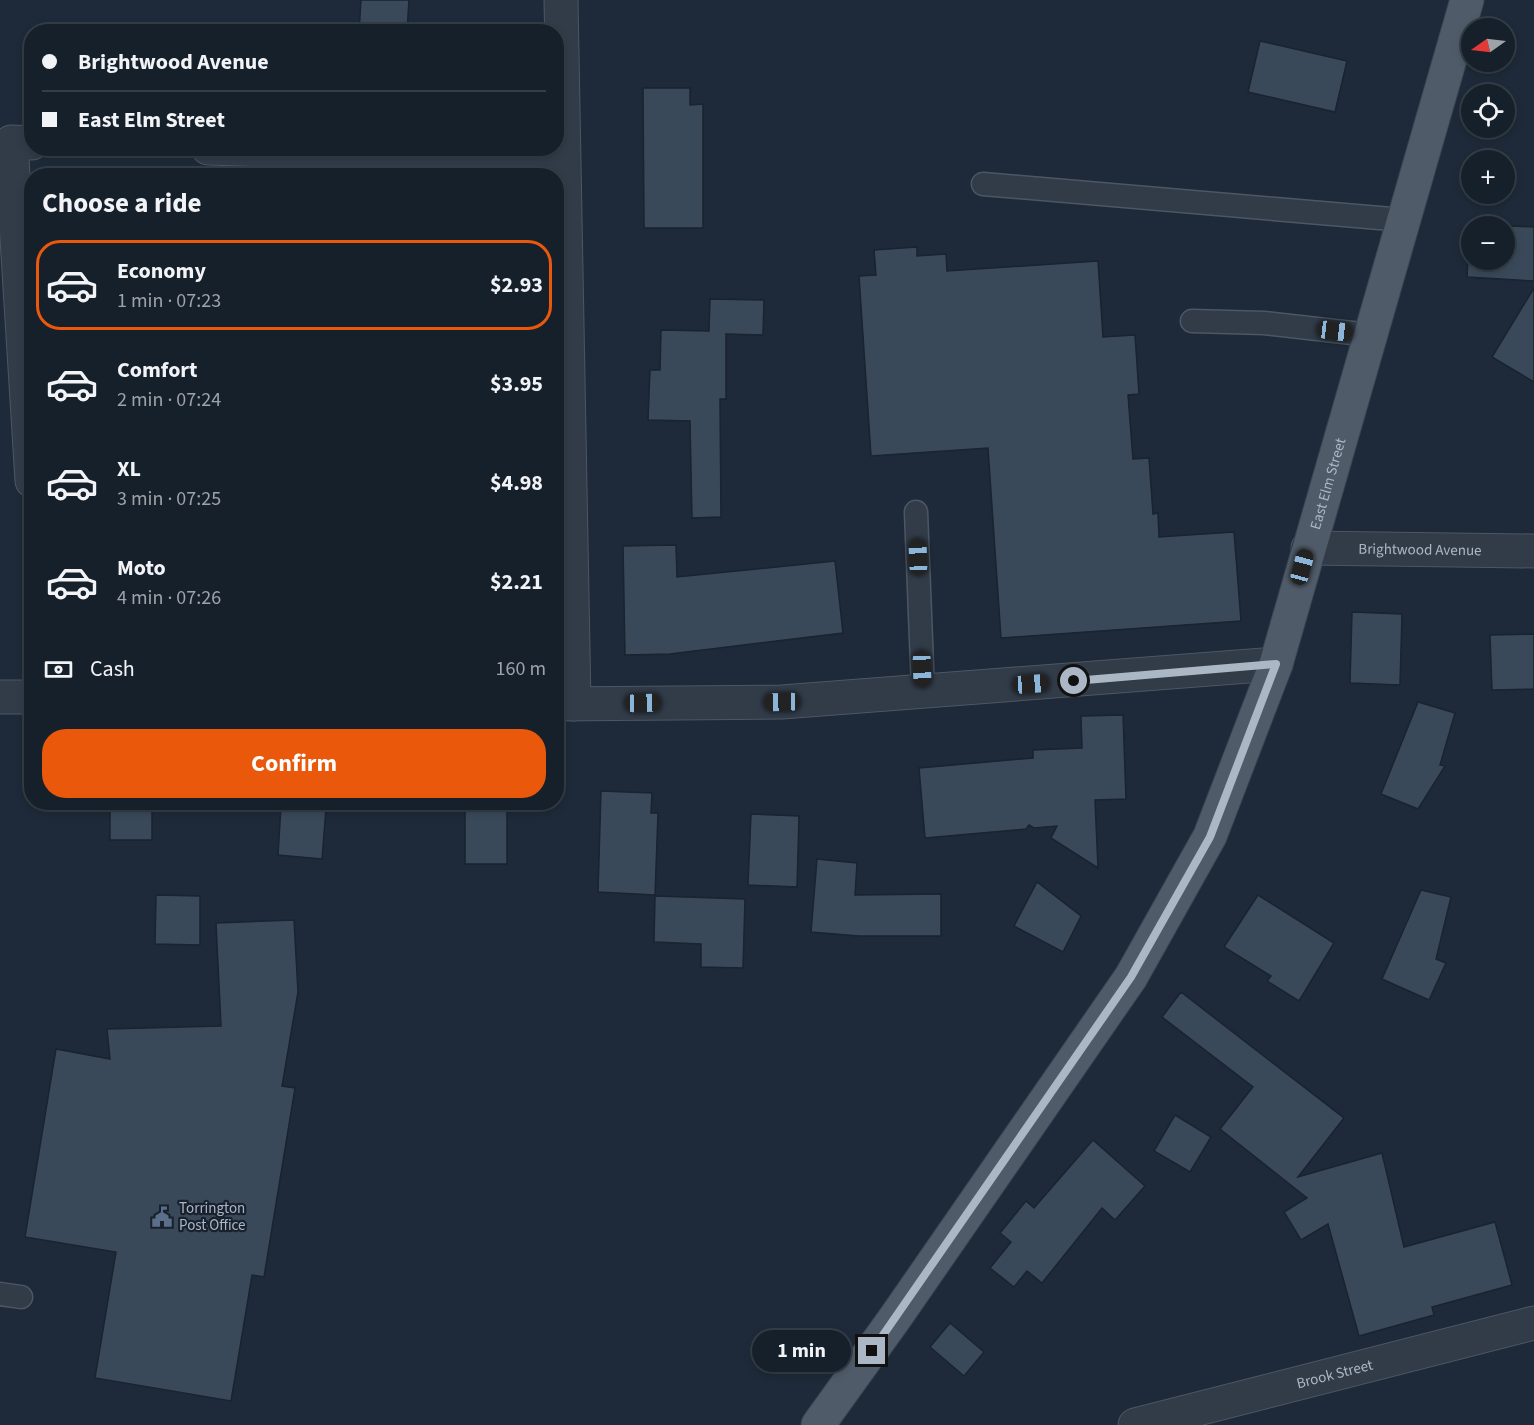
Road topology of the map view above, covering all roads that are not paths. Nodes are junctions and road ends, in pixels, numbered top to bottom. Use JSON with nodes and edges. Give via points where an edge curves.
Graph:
{"nodes":[{"id":1,"x":561,"y":0,"type":"edge"},
{"id":2,"x":1467,"y":0,"type":"edge"},
{"id":3,"x":561,"y":24,"type":"edge"},
{"id":4,"x":21,"y":143,"type":"edge"},
{"id":5,"x":466,"y":156,"type":"edge"},
{"id":6,"x":563,"y":156,"type":"edge"},
{"id":7,"x":563,"y":159,"type":"junction"},
{"id":8,"x":563,"y":168,"type":"edge"},
{"id":9,"x":982,"y":183,"type":"dead end"},
{"id":10,"x":7,"y":190,"type":"edge"},
{"id":11,"x":1404,"y":220,"type":"junction"},
{"id":12,"x":1192,"y":321,"type":"dead end"},
{"id":13,"x":1370,"y":335,"type":"junction"},
{"id":14,"x":24,"y":388,"type":"edge"},
{"id":15,"x":564,"y":432,"type":"edge"},
{"id":16,"x":916,"y":512,"type":"dead end"},
{"id":17,"x":1308,"y":548,"type":"junction"},
{"id":18,"x":1534,"y":551,"type":"edge"},
{"id":19,"x":1276,"y":664,"type":"junction"},
{"id":20,"x":923,"y":691,"type":"junction"},
{"id":21,"x":24,"y":697,"type":"edge"},
{"id":22,"x":0,"y":698,"type":"edge"},
{"id":23,"x":565,"y":704,"type":"edge"},
{"id":24,"x":1534,"y":1323,"type":"edge"},
{"id":25,"x":818,"y":1425,"type":"edge"},
{"id":26,"x":1135,"y":1425,"type":"edge"}],
"edges":[{"from":1,"to":3,"type":"street"},
{"from":2,"to":11,"type":"main road","name":"East Elm Street"},
{"from":4,"to":10,"type":"street"},
{"from":5,"to":7,"type":"street"},
{"from":6,"to":7,"type":"street"},
{"from":7,"to":8,"type":"street"},
{"from":9,"to":11,"type":"lane"},
{"from":10,"to":14,"type":"street"},
{"from":11,"to":13,"type":"main road","name":"East Elm Street"},
{"from":12,"to":13,"type":"lane","via":[[1264,323]]},
{"from":13,"to":17,"type":"main road","name":"East Elm Street"},
{"from":15,"to":23,"type":"street"},
{"from":16,"to":20,"type":"lane"},
{"from":17,"to":18,"type":"street","name":"Brightwood Avenue"},
{"from":17,"to":19,"type":"main road","name":"East Elm Street"},
{"from":19,"to":20,"type":"street"},
{"from":19,"to":25,"type":"main road","name":"East Elm Street","via":[[1210,837],[1131,977]]},
{"from":20,"to":23,"type":"street","via":[[782,702]]},
{"from":21,"to":22,"type":"street"},
{"from":24,"to":26,"type":"street","name":"Brook Street"}]}
